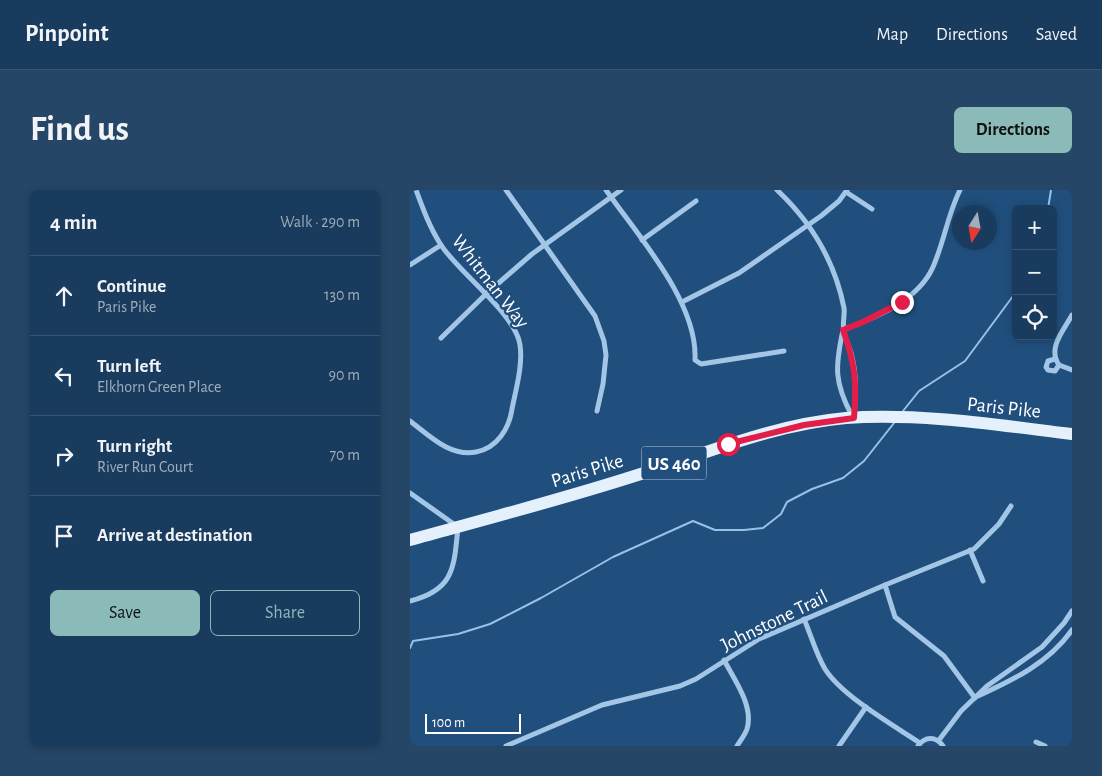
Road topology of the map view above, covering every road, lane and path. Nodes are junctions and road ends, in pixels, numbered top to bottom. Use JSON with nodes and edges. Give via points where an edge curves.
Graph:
{"nodes":[{"id":1,"x":416,"y":190,"type":"edge"},
{"id":2,"x":506,"y":190,"type":"edge"},
{"id":3,"x":606,"y":190,"type":"edge"},
{"id":4,"x":621,"y":190,"type":"edge"},
{"id":5,"x":777,"y":190,"type":"edge"},
{"id":6,"x":960,"y":190,"type":"edge"},
{"id":7,"x":846,"y":191,"type":"edge"},
{"id":8,"x":611,"y":198,"type":"junction"},
{"id":9,"x":696,"y":201,"type":"dead end"},
{"id":10,"x":872,"y":209,"type":"dead end"},
{"id":11,"x":809,"y":225,"type":"junction"},
{"id":12,"x":642,"y":240,"type":"junction"},
{"id":13,"x":441,"y":245,"type":"junction"},
{"id":14,"x":545,"y":245,"type":"junction"},
{"id":15,"x":410,"y":266,"type":"edge"},
{"id":16,"x":486,"y":294,"type":"junction"},
{"id":17,"x":682,"y":302,"type":"junction"},
{"id":18,"x":1072,"y":315,"type":"edge"},
{"id":19,"x":843,"y":330,"type":"junction"},
{"id":20,"x":441,"y":338,"type":"dead end"},
{"id":21,"x":784,"y":350,"type":"dead end"},
{"id":22,"x":1055,"y":359,"type":"junction"},
{"id":23,"x":1059,"y":365,"type":"junction"},
{"id":24,"x":1072,"y":370,"type":"edge"},
{"id":25,"x":597,"y":411,"type":"dead end"},
{"id":26,"x":854,"y":418,"type":"junction"},
{"id":27,"x":410,"y":421,"type":"edge"},
{"id":28,"x":1072,"y":434,"type":"edge"},
{"id":29,"x":410,"y":493,"type":"edge"},
{"id":30,"x":1011,"y":506,"type":"dead end"},
{"id":31,"x":458,"y":527,"type":"junction"},
{"id":32,"x":410,"y":540,"type":"edge"},
{"id":33,"x":970,"y":550,"type":"junction"},
{"id":34,"x":982,"y":581,"type":"dead end"},
{"id":35,"x":885,"y":584,"type":"junction"},
{"id":36,"x":410,"y":601,"type":"edge"},
{"id":37,"x":1072,"y":611,"type":"edge"},
{"id":38,"x":804,"y":619,"type":"junction"},
{"id":39,"x":1072,"y":630,"type":"edge"},
{"id":40,"x":1038,"y":650,"type":"junction"},
{"id":41,"x":1045,"y":659,"type":"junction"},
{"id":42,"x":724,"y":660,"type":"junction"},
{"id":43,"x":975,"y":698,"type":"junction"},
{"id":44,"x":866,"y":707,"type":"junction"},
{"id":45,"x":938,"y":740,"type":"junction"},
{"id":46,"x":1036,"y":742,"type":"dead end"},
{"id":47,"x":919,"y":744,"type":"edge"},
{"id":48,"x":506,"y":746,"type":"edge"},
{"id":49,"x":737,"y":746,"type":"edge"},
{"id":50,"x":839,"y":746,"type":"edge"},
{"id":51,"x":943,"y":746,"type":"edge"},
{"id":52,"x":1045,"y":746,"type":"edge"}],
"edges":[{"from":1,"to":13,"type":"street","name":"Whitman Way"},
{"from":2,"to":14,"type":"street"},
{"from":3,"to":8,"type":"street"},
{"from":4,"to":8,"type":"street"},
{"from":5,"to":11,"type":"street"},
{"from":6,"to":19,"type":"street","via":[[934,266],[923,285],[902,302]]},
{"from":7,"to":10,"type":"street"},
{"from":7,"to":11,"type":"street","via":[[839,201]]},
{"from":8,"to":12,"type":"street"},
{"from":8,"to":14,"type":"street"},
{"from":9,"to":12,"type":"street"},
{"from":11,"to":17,"type":"street","via":[[739,274]]},
{"from":11,"to":19,"type":"street","via":[[838,286],[844,311]]},
{"from":12,"to":17,"type":"street"},
{"from":13,"to":15,"type":"street"},
{"from":13,"to":16,"type":"street","name":"Whitman Way"},
{"from":14,"to":16,"type":"street"},
{"from":14,"to":25,"type":"street","via":[[595,316],[604,341],[606,355]]},
{"from":16,"to":20,"type":"street"},
{"from":16,"to":27,"type":"street","name":"Whitman Way","via":[[511,325],[520,344],[521,359],[511,417],[504,432],[497,442],[483,451],[466,454],[448,449]]},
{"from":17,"to":21,"type":"street","via":[[692,330],[698,363]]},
{"from":18,"to":22,"type":"street","via":[[1055,346]]},
{"from":19,"to":26,"type":"street","via":[[856,374]]},
{"from":19,"to":26,"type":"street","via":[[837,370],[842,396]]},
{"from":22,"to":23,"type":"street"},
{"from":22,"to":23,"type":"street","via":[[1048,360],[1046,367],[1055,371]]},
{"from":23,"to":24,"type":"street"},
{"from":26,"to":28,"type":"main road","name":"Paris Pike","number":"US 460","via":[[908,417]]},
{"from":26,"to":31,"type":"main road","name":"Paris Pike","number":"US 460","via":[[774,431],[579,493]]},
{"from":29,"to":31,"type":"street"},
{"from":30,"to":33,"type":"street","name":"Johnstone Trail","via":[[999,524]]},
{"from":31,"to":32,"type":"main road","name":"Paris Pike","number":"US 460"},
{"from":31,"to":36,"type":"street","via":[[453,567],[447,580],[438,590]]},
{"from":33,"to":34,"type":"street"},
{"from":33,"to":35,"type":"street","name":"Johnstone Trail"},
{"from":35,"to":38,"type":"street","name":"Johnstone Trail"},
{"from":35,"to":43,"type":"street","via":[[895,617],[944,656]]},
{"from":37,"to":40,"type":"street","via":[[1051,639]]},
{"from":38,"to":42,"type":"street","name":"Johnstone Trail","via":[[759,639]]},
{"from":38,"to":44,"type":"street","via":[[825,669]]},
{"from":39,"to":41,"type":"street"},
{"from":40,"to":41,"type":"street"},
{"from":40,"to":43,"type":"street","via":[[999,676]]},
{"from":41,"to":43,"type":"street"},
{"from":42,"to":48,"type":"street","name":"Johnstone Trail","via":[[680,686],[602,705]]},
{"from":42,"to":49,"type":"street","via":[[748,712],[747,730]]},
{"from":43,"to":45,"type":"street"},
{"from":44,"to":47,"type":"street"},
{"from":44,"to":50,"type":"street"},
{"from":45,"to":47,"type":"street","via":[[925,739]]},
{"from":45,"to":51,"type":"street"},
{"from":46,"to":52,"type":"street"}]}
